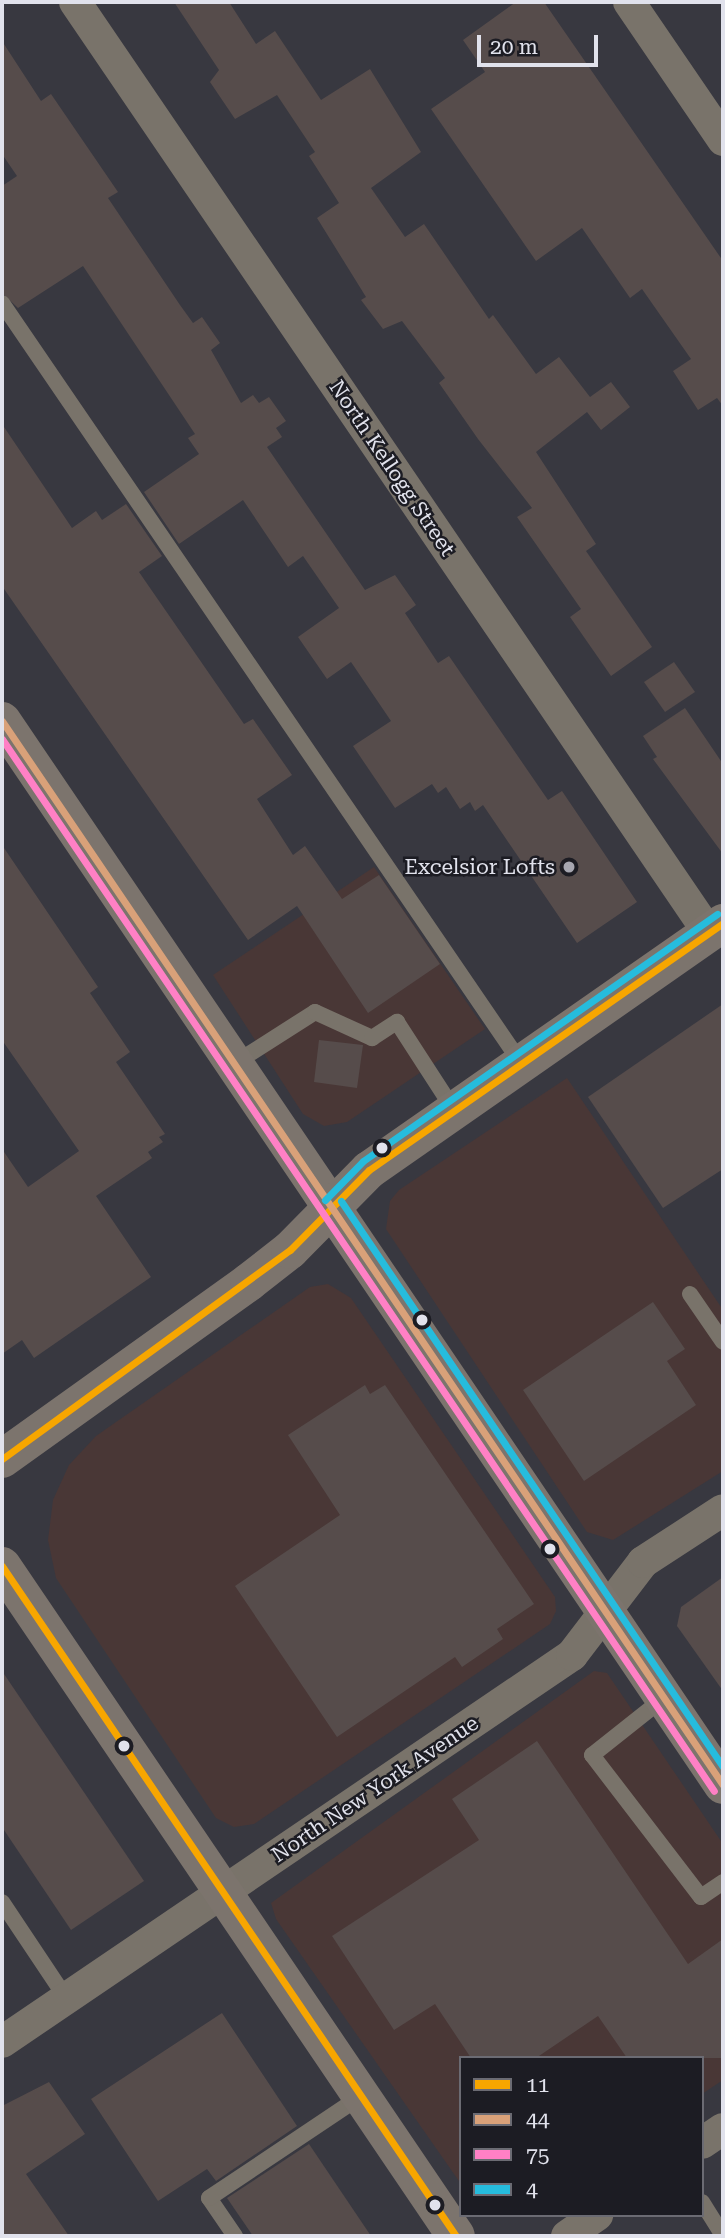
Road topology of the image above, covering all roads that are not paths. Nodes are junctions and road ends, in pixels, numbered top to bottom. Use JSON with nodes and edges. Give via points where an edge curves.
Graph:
{"nodes":[{"id":1,"x":75,"y":2,"type":"edge"},
{"id":2,"x":629,"y":2,"type":"edge"},
{"id":3,"x":723,"y":141,"type":"edge"},
{"id":4,"x":2,"y":303,"type":"edge"},
{"id":5,"x":2,"y":721,"type":"edge"},
{"id":6,"x":716,"y":928,"type":"edge"},
{"id":7,"x":235,"y":1063,"type":"junction"},
{"id":8,"x":521,"y":1063,"type":"junction"},
{"id":9,"x":454,"y":1110,"type":"junction"},
{"id":10,"x":332,"y":1207,"type":"junction"},
{"id":11,"x":690,"y":1294,"type":"dead end"},
{"id":12,"x":723,"y":1342,"type":"edge"},
{"id":13,"x":2,"y":1459,"type":"edge"},
{"id":14,"x":723,"y":1510,"type":"edge"},
{"id":15,"x":2,"y":1566,"type":"edge"},
{"id":16,"x":606,"y":1612,"type":"junction"},
{"id":17,"x":664,"y":1698,"type":"junction"},
{"id":18,"x":723,"y":1785,"type":"edge"},
{"id":19,"x":723,"y":1882,"type":"edge"},
{"id":20,"x":220,"y":1894,"type":"junction"},
{"id":21,"x":2,"y":1902,"type":"edge"},
{"id":22,"x":66,"y":1998,"type":"junction"},
{"id":23,"x":2,"y":2042,"type":"edge"},
{"id":24,"x":360,"y":2097,"type":"junction"},
{"id":25,"x":723,"y":2129,"type":"edge"},
{"id":26,"x":704,"y":2142,"type":"edge"},
{"id":27,"x":704,"y":2205,"type":"edge"},
{"id":28,"x":594,"y":2217,"type":"edge"},
{"id":29,"x":234,"y":2236,"type":"edge"},
{"id":30,"x":456,"y":2236,"type":"edge"},
{"id":31,"x":567,"y":2236,"type":"edge"},
{"id":32,"x":723,"y":2236,"type":"edge"}],
"edges":[{"from":1,"to":6,"type":"street","name":"North Kellogg Street"},
{"from":2,"to":3,"type":"street"},
{"from":4,"to":8,"type":"lane"},
{"from":5,"to":7,"type":"main road"},
{"from":6,"to":8,"type":"main road"},
{"from":7,"to":9,"type":"lane","via":[[315,1012],[372,1038],[397,1023]]},
{"from":7,"to":10,"type":"main road"},
{"from":8,"to":9,"type":"main road"},
{"from":9,"to":10,"type":"main road","via":[[369,1170]]},
{"from":10,"to":13,"type":"main road","via":[[249,1282]]},
{"from":10,"to":16,"type":"main road"},
{"from":11,"to":12,"type":"lane"},
{"from":14,"to":16,"type":"street","name":"North New York Avenue","via":[[643,1562]]},
{"from":15,"to":20,"type":"main road"},
{"from":16,"to":17,"type":"main road"},
{"from":16,"to":20,"type":"street","name":"North New York Avenue","via":[[572,1656]]},
{"from":17,"to":18,"type":"main road"},
{"from":17,"to":19,"type":"lane","via":[[592,1755],[701,1897]]},
{"from":20,"to":22,"type":"street","name":"North New York Avenue"},
{"from":20,"to":24,"type":"main road"},
{"from":21,"to":22,"type":"lane"},
{"from":22,"to":23,"type":"street","name":"North New York Avenue"},
{"from":24,"to":29,"type":"lane","via":[[225,2182],[209,2198]]},
{"from":24,"to":30,"type":"main road"},
{"from":25,"to":26,"type":"street"},
{"from":27,"to":32,"type":"lane"},
{"from":28,"to":31,"type":"street"}]}
